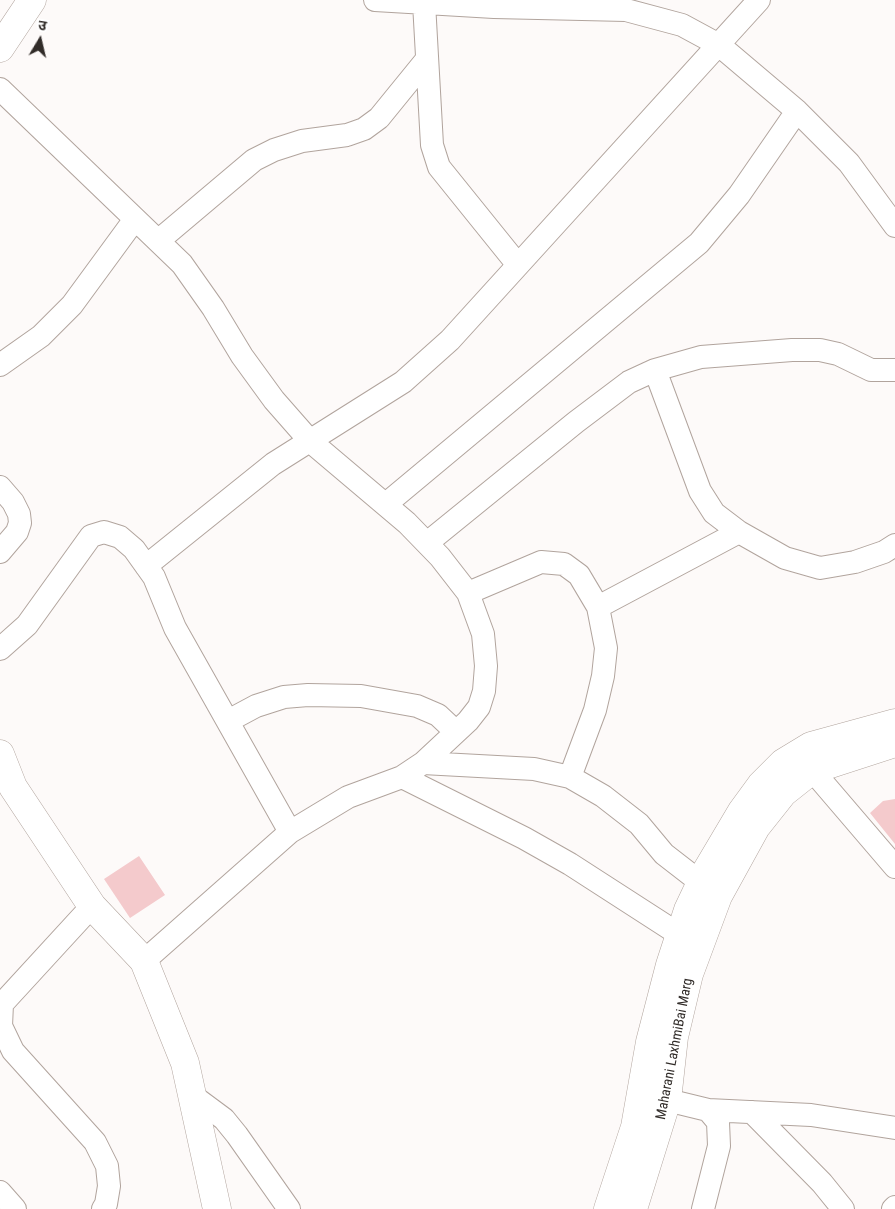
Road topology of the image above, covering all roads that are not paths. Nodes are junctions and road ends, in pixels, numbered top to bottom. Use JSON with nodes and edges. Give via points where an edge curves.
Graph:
{"nodes":[{"id":1,"x":33,"y":0,"type":"edge"},
{"id":2,"x":375,"y":0,"type":"edge"},
{"id":3,"x":759,"y":0,"type":"edge"},
{"id":4,"x":424,"y":3,"type":"junction"},
{"id":5,"x":3,"y":36,"type":"edge"},
{"id":6,"x":719,"y":45,"type":"junction"},
{"id":7,"x":427,"y":59,"type":"junction"},
{"id":8,"x":0,"y":90,"type":"edge"},
{"id":9,"x":797,"y":112,"type":"junction"},
{"id":10,"x":135,"y":219,"type":"junction"},
{"id":11,"x":895,"y":226,"type":"edge"},
{"id":12,"x":158,"y":241,"type":"junction"},
{"id":13,"x":518,"y":265,"type":"junction"},
{"id":14,"x":0,"y":365,"type":"edge"},
{"id":15,"x":655,"y":370,"type":"junction"},
{"id":16,"x":895,"y":370,"type":"edge"},
{"id":17,"x":310,"y":441,"type":"junction"},
{"id":18,"x":0,"y":486,"type":"edge"},
{"id":19,"x":386,"y":504,"type":"junction"},
{"id":20,"x":739,"y":532,"type":"junction"},
{"id":21,"x":427,"y":543,"type":"junction"},
{"id":22,"x":895,"y":545,"type":"edge"},
{"id":23,"x":0,"y":552,"type":"edge"},
{"id":24,"x":146,"y":566,"type":"junction"},
{"id":25,"x":468,"y":593,"type":"junction"},
{"id":26,"x":598,"y":607,"type":"junction"},
{"id":27,"x":0,"y":649,"type":"edge"},
{"id":28,"x":228,"y":721,"type":"junction"},
{"id":29,"x":895,"y":723,"type":"edge"},
{"id":30,"x":455,"y":731,"type":"junction"},
{"id":31,"x":895,"y":743,"type":"edge"},
{"id":32,"x":0,"y":754,"type":"edge"},
{"id":33,"x":423,"y":763,"type":"junction"},
{"id":34,"x":812,"y":770,"type":"junction"},
{"id":35,"x":402,"y":776,"type":"junction"},
{"id":36,"x":570,"y":777,"type":"junction"},
{"id":37,"x":6,"y":792,"type":"edge"},
{"id":38,"x":290,"y":832,"type":"junction"},
{"id":39,"x":895,"y":867,"type":"edge"},
{"id":40,"x":709,"y":890,"type":"junction"},
{"id":41,"x":92,"y":906,"type":"junction"},
{"id":42,"x":680,"y":935,"type":"junction"},
{"id":43,"x":144,"y":961,"type":"junction"},
{"id":44,"x":193,"y":1096,"type":"junction"},
{"id":45,"x":667,"y":1100,"type":"junction"},
{"id":46,"x":708,"y":1110,"type":"junction"},
{"id":47,"x":752,"y":1112,"type":"junction"},
{"id":48,"x":895,"y":1128,"type":"edge"},
{"id":49,"x":0,"y":1192,"type":"edge"},
{"id":50,"x":15,"y":1209,"type":"edge"},
{"id":51,"x":102,"y":1209,"type":"edge"},
{"id":52,"x":217,"y":1209,"type":"edge"},
{"id":53,"x":289,"y":1209,"type":"edge"},
{"id":54,"x":608,"y":1209,"type":"edge"},
{"id":55,"x":633,"y":1209,"type":"edge"},
{"id":56,"x":703,"y":1209,"type":"edge"},
{"id":57,"x":843,"y":1209,"type":"edge"}],
"edges":[{"from":1,"to":5,"type":"main road"},
{"from":2,"to":4,"type":"street"},
{"from":3,"to":6,"type":"street"},
{"from":4,"to":6,"type":"street","via":[[626,10],[682,25]]},
{"from":4,"to":7,"type":"street"},
{"from":6,"to":9,"type":"street"},
{"from":6,"to":13,"type":"street"},
{"from":7,"to":12,"type":"street","via":[[379,118],[364,129],[347,135],[302,141],[254,160]]},
{"from":7,"to":13,"type":"street","via":[[432,145],[439,167]]},
{"from":8,"to":10,"type":"street"},
{"from":9,"to":11,"type":"street","via":[[849,163]]},
{"from":9,"to":19,"type":"street","via":[[739,195],[699,243]]},
{"from":10,"to":12,"type":"street"},
{"from":10,"to":14,"type":"street","via":[[72,305],[41,336]]},
{"from":12,"to":17,"type":"street","via":[[182,264],[247,363]]},
{"from":13,"to":17,"type":"street","via":[[450,340],[402,382]]},
{"from":15,"to":16,"type":"street","via":[[701,357],[792,350],[820,350],[838,354],[871,370]]},
{"from":15,"to":20,"type":"street","via":[[700,491],[714,513]]},
{"from":15,"to":21,"type":"street","via":[[629,382],[576,422]]},
{"from":17,"to":19,"type":"street"},
{"from":17,"to":24,"type":"street","via":[[266,470]]},
{"from":18,"to":23,"type":"street","via":[[13,502],[20,523],[17,532]]},
{"from":19,"to":21,"type":"street"},
{"from":20,"to":22,"type":"street","via":[[785,558],[820,568],[855,562]]},
{"from":20,"to":26,"type":"street"},
{"from":21,"to":25,"type":"street"},
{"from":24,"to":27,"type":"street","via":[[134,548],[120,537],[104,532],[91,536],[27,625]]},
{"from":24,"to":28,"type":"street","via":[[154,577],[175,628]]},
{"from":25,"to":26,"type":"street","via":[[541,562],[564,564],[579,575]]},
{"from":25,"to":30,"type":"street","via":[[483,634],[484,691],[479,708]]},
{"from":26,"to":36,"type":"street","via":[[606,648],[603,676],[595,710]]},
{"from":28,"to":30,"type":"street","via":[[256,706],[284,697],[362,696],[417,706],[438,715]]},
{"from":28,"to":38,"type":"street"},
{"from":29,"to":40,"type":"main road","via":[[811,746],[784,762],[742,811]]},
{"from":30,"to":33,"type":"street"},
{"from":31,"to":34,"type":"main road","name":"Maharani LaxhmiBai Marg"},
{"from":32,"to":37,"type":"main road"},
{"from":33,"to":35,"type":"street"},
{"from":33,"to":36,"type":"street","via":[[534,769]]},
{"from":34,"to":39,"type":"street"},
{"from":34,"to":40,"type":"main road","name":"Maharani LaxhmiBai Marg","via":[[783,793]]},
{"from":35,"to":38,"type":"street","via":[[348,797]]},
{"from":35,"to":42,"type":"street","via":[[570,864]]},
{"from":36,"to":40,"type":"street","via":[[603,796],[639,824],[664,854]]},
{"from":37,"to":41,"type":"main road"},
{"from":38,"to":43,"type":"street"},
{"from":40,"to":42,"type":"main road"},
{"from":40,"to":45,"type":"main road","name":"Maharani LaxhmiBai Marg","via":[[674,1038]]},
{"from":41,"to":43,"type":"main road"},
{"from":41,"to":51,"type":"street","via":[[2,1004],[1,1026],[13,1051],[95,1142],[107,1166],[109,1186]]},
{"from":42,"to":54,"type":"main road","via":[[650,1042],[635,1128]]},
{"from":43,"to":44,"type":"main road","via":[[184,1063]]},
{"from":44,"to":52,"type":"main road"},
{"from":44,"to":53,"type":"street","via":[[224,1119]]},
{"from":45,"to":46,"type":"street"},
{"from":45,"to":55,"type":"main road","name":"Maharani LaxhmiBai Marg"},
{"from":46,"to":47,"type":"street"},
{"from":46,"to":56,"type":"street","via":[[718,1122],[720,1146]]},
{"from":47,"to":48,"type":"street","via":[[820,1116]]},
{"from":47,"to":57,"type":"street"},
{"from":49,"to":50,"type":"street"}]}
